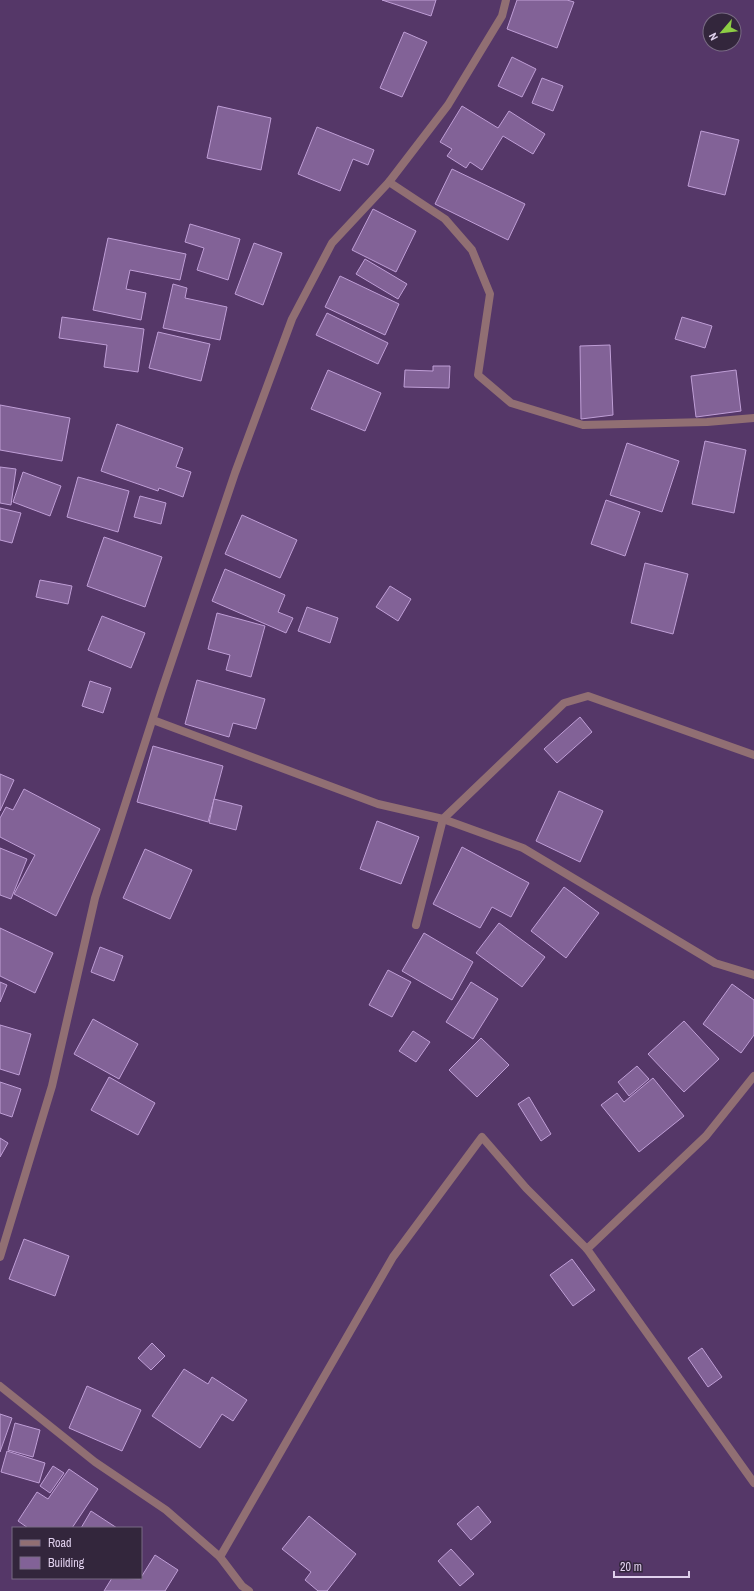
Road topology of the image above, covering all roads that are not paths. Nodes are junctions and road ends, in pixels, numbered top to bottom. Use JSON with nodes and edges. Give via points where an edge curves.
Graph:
{"nodes":[{"id":1,"x":506,"y":0,"type":"edge"},
{"id":2,"x":389,"y":182,"type":"junction"},
{"id":3,"x":754,"y":418,"type":"edge"},
{"id":4,"x":154,"y":720,"type":"junction"},
{"id":5,"x":754,"y":755,"type":"edge"},
{"id":6,"x":443,"y":819,"type":"junction"},
{"id":7,"x":416,"y":925,"type":"dead end"},
{"id":8,"x":754,"y":976,"type":"edge"},
{"id":9,"x":754,"y":1076,"type":"edge"},
{"id":10,"x":587,"y":1249,"type":"junction"},
{"id":11,"x":0,"y":1257,"type":"edge"},
{"id":12,"x":0,"y":1386,"type":"edge"},
{"id":13,"x":754,"y":1483,"type":"edge"},
{"id":14,"x":220,"y":1558,"type":"junction"},
{"id":15,"x":249,"y":1591,"type":"edge"}],
"edges":[{"from":1,"to":2,"type":"street","via":[[502,16],[448,105]]},
{"from":2,"to":3,"type":"street","via":[[445,219],[472,250],[490,294],[478,375],[511,403],[584,425],[706,422]]},
{"from":2,"to":4,"type":"street","via":[[332,243],[292,319],[235,473]]},
{"from":4,"to":6,"type":"street","via":[[378,804]]},
{"from":4,"to":11,"type":"street","via":[[96,898],[52,1086]]},
{"from":5,"to":6,"type":"street","via":[[588,696],[564,703]]},
{"from":6,"to":7,"type":"street"},
{"from":6,"to":8,"type":"street","via":[[523,848],[715,963]]},
{"from":9,"to":10,"type":"street","via":[[706,1136]]},
{"from":10,"to":13,"type":"street"},
{"from":10,"to":14,"type":"street","via":[[526,1188],[482,1137],[393,1257]]},
{"from":12,"to":14,"type":"street","via":[[95,1462],[166,1510]]},
{"from":14,"to":15,"type":"street"}]}
